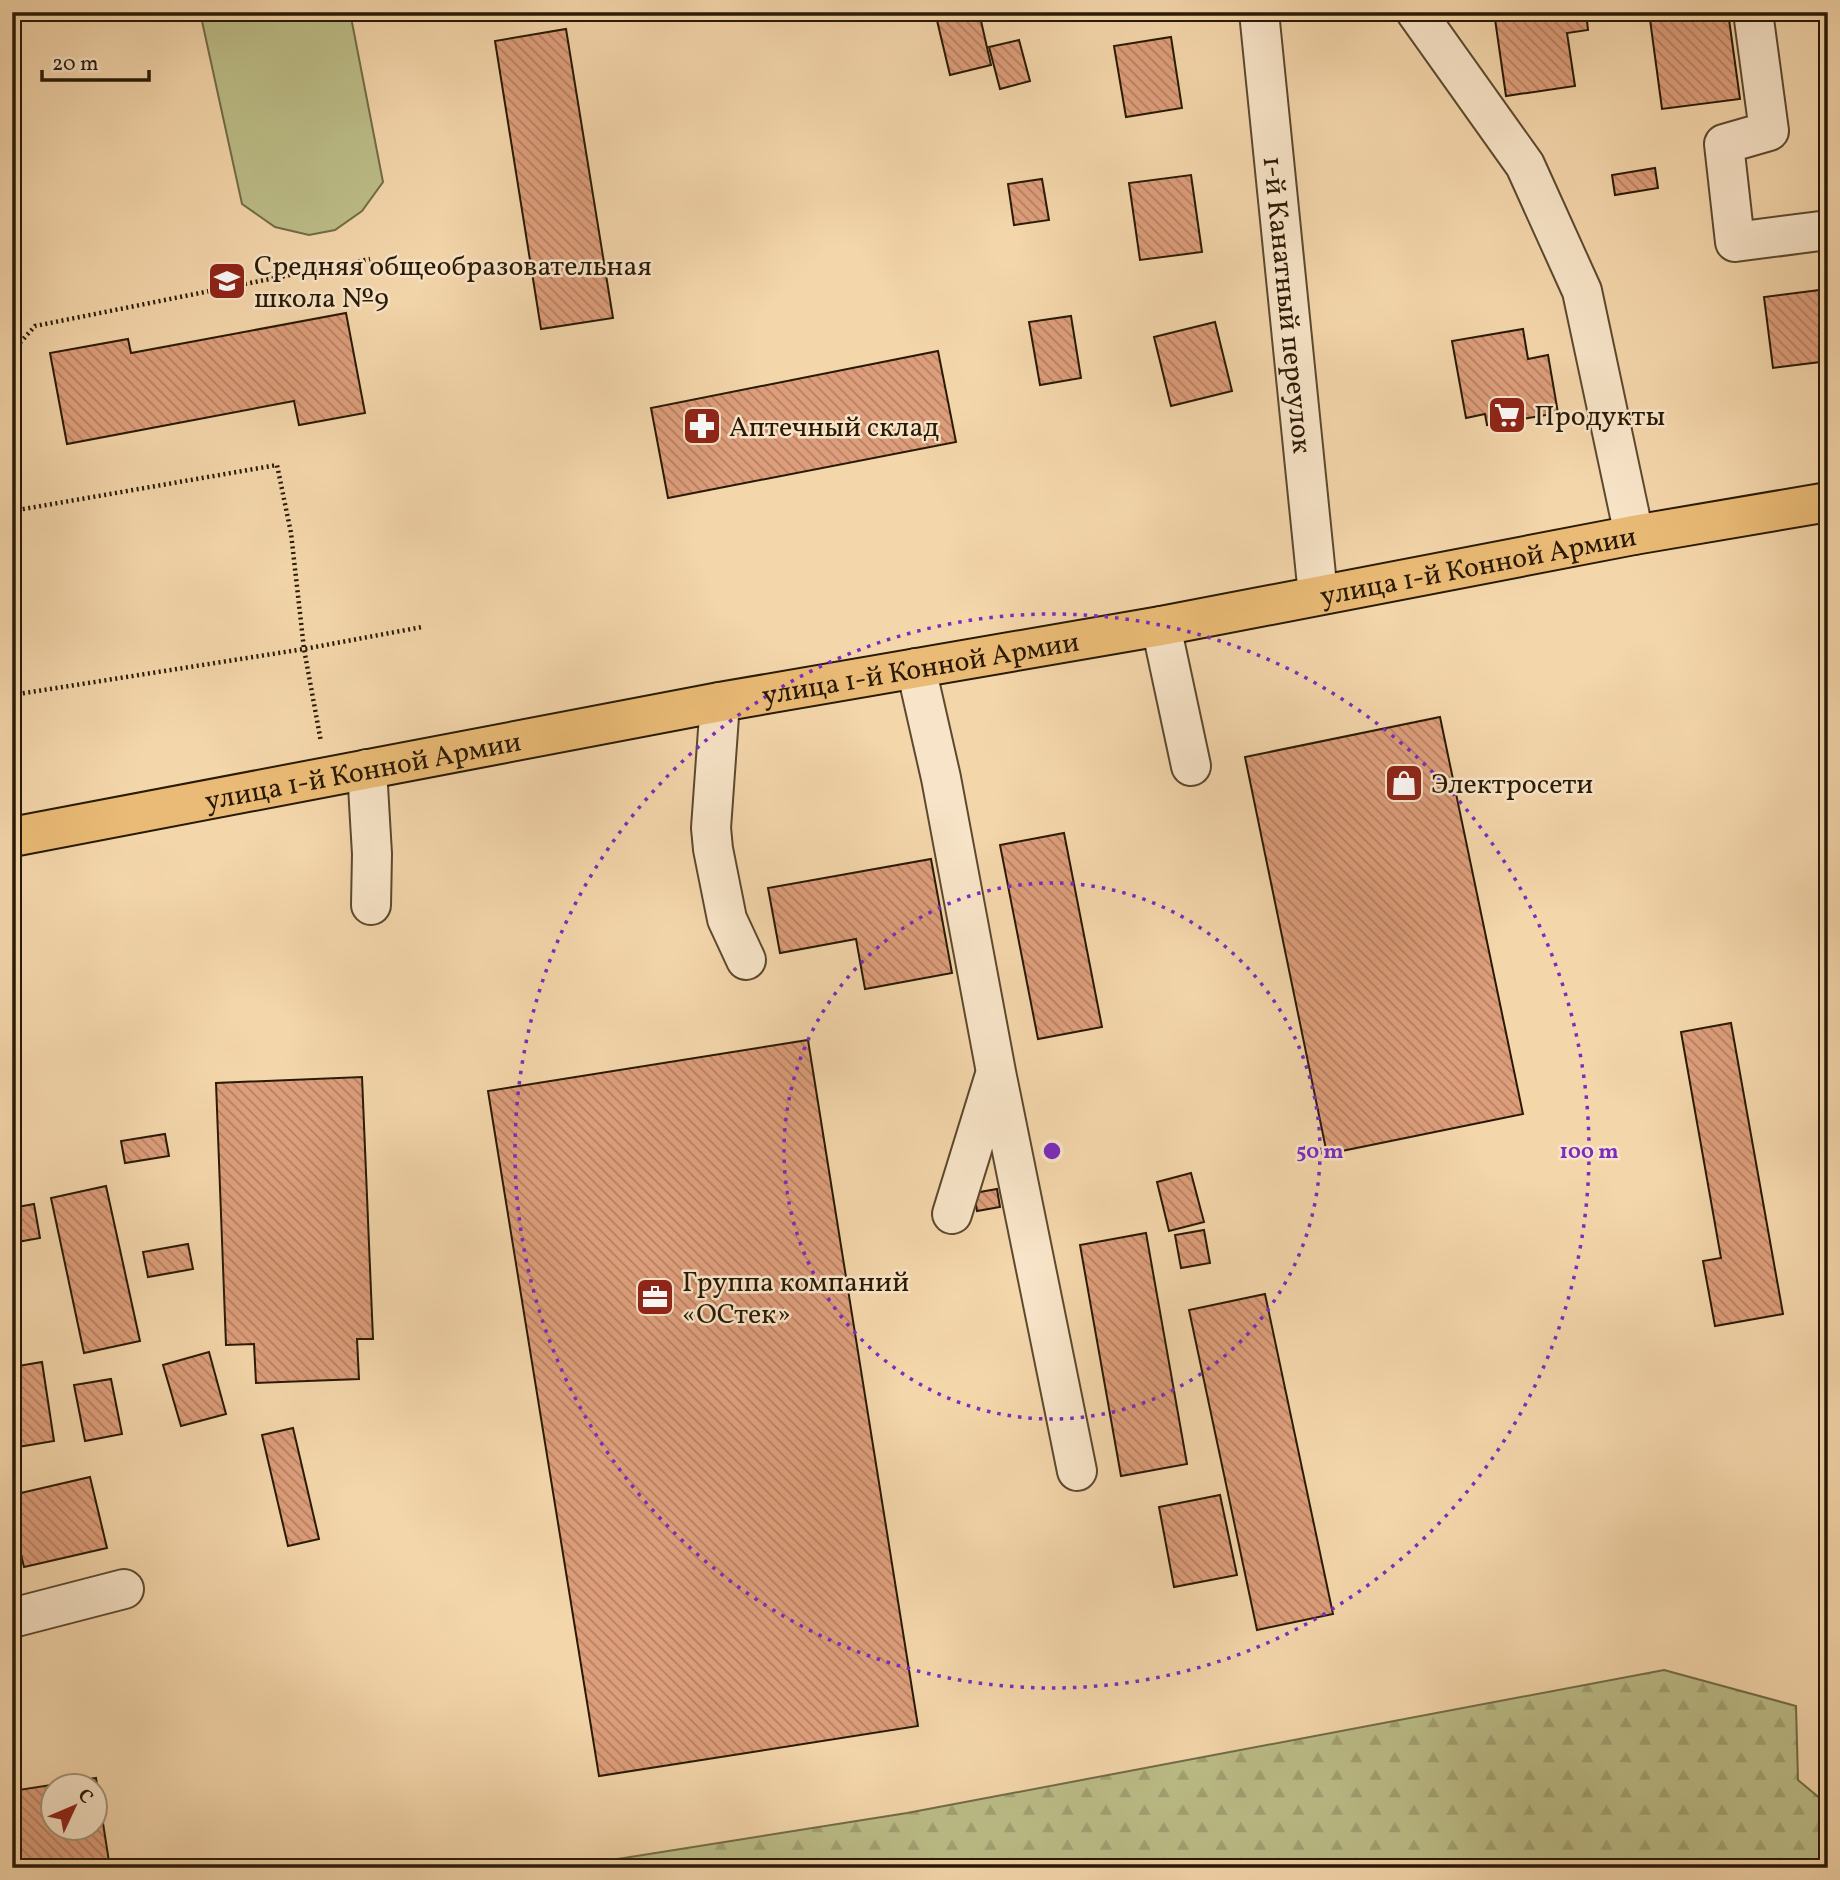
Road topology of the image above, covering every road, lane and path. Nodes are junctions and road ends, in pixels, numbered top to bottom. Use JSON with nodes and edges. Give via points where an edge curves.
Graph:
{"nodes":[{"id":1,"x":1259,"y":12,"type":"edge"},
{"id":2,"x":1280,"y":12,"type":"edge"},
{"id":3,"x":1416,"y":12,"type":"edge"},
{"id":4,"x":1753,"y":12,"type":"edge"},
{"id":5,"x":1828,"y":230,"type":"edge"},
{"id":6,"x":370,"y":259,"type":"dead end"},
{"id":7,"x":12,"y":357,"type":"edge"},
{"id":8,"x":12,"y":481,"type":"edge"},
{"id":9,"x":1828,"y":502,"type":"edge"},
{"id":10,"x":15,"y":510,"type":"edge"},
{"id":11,"x":1634,"y":536,"type":"junction"},
{"id":12,"x":1318,"y":595,"type":"junction"},
{"id":13,"x":1161,"y":626,"type":"junction"},
{"id":14,"x":422,"y":627,"type":"dead end"},
{"id":15,"x":304,"y":649,"type":"junction"},
{"id":16,"x":916,"y":668,"type":"junction"},
{"id":17,"x":12,"y":695,"type":"edge"},
{"id":18,"x":720,"y":702,"type":"junction"},
{"id":19,"x":1191,"y":766,"type":"dead end"},
{"id":20,"x":367,"y":769,"type":"junction"},
{"id":21,"x":327,"y":776,"type":"junction"},
{"id":22,"x":12,"y":837,"type":"edge"},
{"id":23,"x":371,"y":905,"type":"dead end"},
{"id":24,"x":746,"y":960,"type":"dead end"},
{"id":25,"x":996,"y":1072,"type":"junction"},
{"id":26,"x":952,"y":1214,"type":"dead end"},
{"id":27,"x":1077,"y":1471,"type":"dead end"},
{"id":28,"x":124,"y":1589,"type":"dead end"},
{"id":29,"x":12,"y":1618,"type":"edge"}],
"edges":[{"from":1,"to":2,"type":"street"},
{"from":1,"to":12,"type":"street","name":"1-й Канатный переулок"},
{"from":3,"to":11,"type":"street","via":[[1525,165],[1582,291]]},
{"from":4,"to":5,"type":"street","via":[[1769,131],[1724,144],[1735,242]]},
{"from":6,"to":7,"type":"path","via":[[35,326]]},
{"from":8,"to":10,"type":"path"},
{"from":9,"to":11,"type":"main road","name":"улица 1-й Конной Армии"},
{"from":10,"to":15,"type":"path","via":[[277,466],[291,533]]},
{"from":11,"to":12,"type":"main road","name":"улица 1-й Конной Армии"},
{"from":12,"to":13,"type":"main road","name":"улица 1-й Конной Армии"},
{"from":13,"to":16,"type":"main road","name":"улица 1-й Конной Армии"},
{"from":13,"to":19,"type":"street"},
{"from":14,"to":15,"type":"path"},
{"from":15,"to":17,"type":"path"},
{"from":15,"to":21,"type":"path"},
{"from":16,"to":18,"type":"main road","name":"улица 1-й Конной Армии"},
{"from":16,"to":25,"type":"street"},
{"from":18,"to":20,"type":"main road","name":"улица 1-й Конной Армии"},
{"from":18,"to":24,"type":"street","via":[[713,849],[727,919]]},
{"from":20,"to":21,"type":"main road","name":"улица 1-й Конной Армии"},
{"from":20,"to":23,"type":"street"},
{"from":21,"to":22,"type":"main road","name":"улица 1-й Конной Армии"},
{"from":25,"to":26,"type":"street"},
{"from":25,"to":27,"type":"street"},
{"from":28,"to":29,"type":"street"}]}
